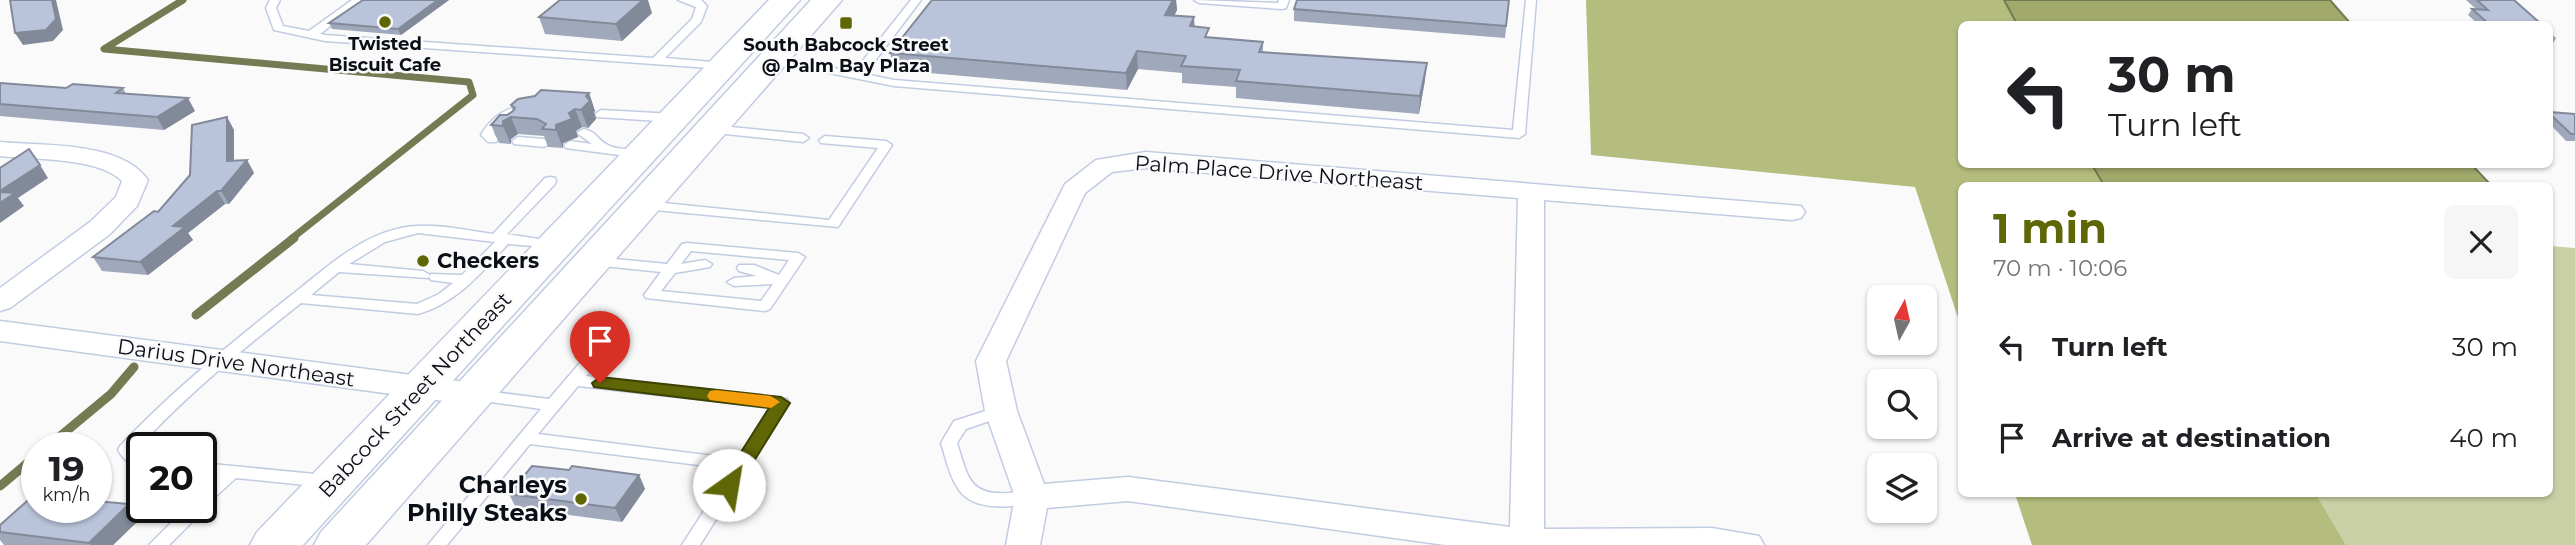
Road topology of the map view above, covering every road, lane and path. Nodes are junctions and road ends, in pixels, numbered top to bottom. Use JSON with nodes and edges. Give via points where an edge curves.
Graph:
{"nodes":[{"id":1,"x":275,"y":0,"type":"edge"},
{"id":2,"x":359,"y":0,"type":"edge"},
{"id":3,"x":682,"y":0,"type":"edge"},
{"id":4,"x":785,"y":0,"type":"edge"},
{"id":5,"x":798,"y":0,"type":"edge"},
{"id":6,"x":827,"y":0,"type":"edge"},
{"id":7,"x":916,"y":0,"type":"edge"},
{"id":8,"x":1199,"y":0,"type":"edge"},
{"id":9,"x":1284,"y":0,"type":"edge"},
{"id":10,"x":1531,"y":0,"type":"edge"},
{"id":11,"x":311,"y":35,"type":"junction"},
{"id":12,"x":774,"y":59,"type":"junction"},
{"id":13,"x":656,"y":61,"type":"junction"},
{"id":14,"x":725,"y":66,"type":"junction"},
{"id":15,"x":856,"y":77,"type":"junction"},
{"id":16,"x":540,"y":109,"type":"edge"},
{"id":17,"x":601,"y":114,"type":"dead end"},
{"id":18,"x":701,"y":124,"type":"junction"},
{"id":19,"x":513,"y":127,"type":"edge"},
{"id":20,"x":583,"y":133,"type":"dead end"},
{"id":21,"x":803,"y":138,"type":"dead end"},
{"id":22,"x":825,"y":139,"type":"dead end"},
{"id":23,"x":518,"y":141,"type":"dead end"},
{"id":24,"x":544,"y":143,"type":"edge"},
{"id":25,"x":570,"y":145,"type":"dead end"},
{"id":26,"x":0,"y":149,"type":"edge"},
{"id":27,"x":605,"y":150,"type":"junction"},
{"id":28,"x":642,"y":154,"type":"junction"},
{"id":29,"x":550,"y":181,"type":"dead end"},
{"id":30,"x":1531,"y":191,"type":"junction"},
{"id":31,"x":643,"y":205,"type":"junction"},
{"id":32,"x":1792,"y":212,"type":"dead end"},
{"id":33,"x":501,"y":238,"type":"junction"},
{"id":34,"x":556,"y":246,"type":"junction"},
{"id":35,"x":593,"y":261,"type":"junction"},
{"id":36,"x":705,"y":264,"type":"dead end"},
{"id":37,"x":336,"y":267,"type":"junction"},
{"id":38,"x":675,"y":268,"type":"junction"},
{"id":39,"x":744,"y":268,"type":"dead end"},
{"id":40,"x":694,"y":277,"type":"dead end"},
{"id":41,"x":776,"y":278,"type":"junction"},
{"id":42,"x":466,"y":279,"type":"junction"},
{"id":43,"x":734,"y":282,"type":"dead end"},
{"id":44,"x":298,"y":298,"type":"junction"},
{"id":45,"x":0,"y":302,"type":"edge"},
{"id":46,"x":0,"y":331,"type":"edge"},
{"id":47,"x":608,"y":339,"type":"dead end"},
{"id":48,"x":221,"y":360,"type":"junction"},
{"id":49,"x":575,"y":380,"type":"junction"},
{"id":50,"x":422,"y":387,"type":"junction"},
{"id":51,"x":472,"y":394,"type":"junction"},
{"id":52,"x":553,"y":405,"type":"junction"},
{"id":53,"x":1001,"y":411,"type":"junction"},
{"id":54,"x":142,"y":432,"type":"edge"},
{"id":55,"x":526,"y":438,"type":"junction"},
{"id":56,"x":742,"y":465,"type":"junction"},
{"id":57,"x":217,"y":471,"type":"edge"},
{"id":58,"x":232,"y":472,"type":"junction"},
{"id":59,"x":332,"y":482,"type":"junction"},
{"id":60,"x":217,"y":487,"type":"edge"},
{"id":61,"x":1032,"y":497,"type":"junction"},
{"id":62,"x":181,"y":523,"type":"edge"},
{"id":63,"x":1527,"y":542,"type":"junction"},
{"id":64,"x":158,"y":545,"type":"edge"},
{"id":65,"x":274,"y":545,"type":"edge"},
{"id":66,"x":342,"y":545,"type":"edge"},
{"id":67,"x":437,"y":545,"type":"edge"},
{"id":68,"x":691,"y":545,"type":"edge"},
{"id":69,"x":1023,"y":545,"type":"edge"},
{"id":70,"x":1747,"y":545,"type":"edge"}],
"edges":[{"from":1,"to":11,"type":"lane","via":[[271,8],[278,28]]},
{"from":2,"to":11,"type":"lane"},
{"from":3,"to":13,"type":"lane","via":[[702,6],[697,20]]},
{"from":4,"to":14,"type":"main road","name":"Babcock Street Northeast"},
{"from":5,"to":12,"type":"main road","via":[[799,6],[767,43]]},
{"from":6,"to":12,"type":"main road","name":"Babcock Street Northeast"},
{"from":7,"to":15,"type":"lane"},
{"from":8,"to":9,"type":"lane","via":[[1282,6]]},
{"from":10,"to":15,"type":"lane","via":[[1519,134]]},
{"from":11,"to":13,"type":"lane"},
{"from":12,"to":15,"type":"lane"},
{"from":12,"to":18,"type":"main road","name":"Babcock Street Northeast"},
{"from":13,"to":14,"type":"lane"},
{"from":14,"to":18,"type":"main road","name":"Babcock Street Northeast"},
{"from":16,"to":19,"type":"lane","via":[[517,109],[493,132]]},
{"from":17,"to":18,"type":"lane"},
{"from":18,"to":21,"type":"lane"},
{"from":18,"to":28,"type":"main road","name":"Babcock Street Northeast"},
{"from":18,"to":31,"type":"main road","name":"Babcock Street Northeast"},
{"from":20,"to":27,"type":"lane"},
{"from":22,"to":31,"type":"lane","via":[[886,145],[833,224]]},
{"from":23,"to":24,"type":"lane"},
{"from":25,"to":27,"type":"lane"},
{"from":26,"to":45,"type":"street","via":[[96,158],[122,167],[135,180],[128,200],[100,228]]},
{"from":27,"to":28,"type":"lane"},
{"from":28,"to":34,"type":"main road","name":"Babcock Street Northeast"},
{"from":29,"to":33,"type":"lane"},
{"from":30,"to":32,"type":"street","name":"Palm Place Drive Northeast"},
{"from":30,"to":53,"type":"street","name":"Palm Place Drive Northeast","via":[[1146,160],[1105,165],[1074,189],[991,360]]},
{"from":30,"to":63,"type":"street"},
{"from":31,"to":35,"type":"main road","name":"Babcock Street Northeast"},
{"from":33,"to":34,"type":"lane"},
{"from":33,"to":37,"type":"lane","via":[[401,230],[367,244]]},
{"from":33,"to":42,"type":"lane"},
{"from":34,"to":50,"type":"main road","name":"Babcock Street Northeast"},
{"from":35,"to":38,"type":"lane"},
{"from":35,"to":51,"type":"main road","name":"Babcock Street Northeast"},
{"from":36,"to":38,"type":"lane"},
{"from":37,"to":42,"type":"lane"},
{"from":37,"to":44,"type":"lane"},
{"from":38,"to":40,"type":"lane"},
{"from":38,"to":41,"type":"lane","via":[[687,247],[798,257]]},
{"from":38,"to":41,"type":"lane","via":[[650,295],[765,306]]},
{"from":39,"to":41,"type":"lane"},
{"from":41,"to":43,"type":"lane"},
{"from":42,"to":44,"type":"lane","via":[[454,292],[418,309]]},
{"from":44,"to":48,"type":"lane"},
{"from":46,"to":48,"type":"street","name":"Darius Drive Northeast"},
{"from":47,"to":49,"type":"lane"},
{"from":48,"to":50,"type":"street","name":"Darius Drive Northeast"},
{"from":48,"to":54,"type":"lane"},
{"from":49,"to":52,"type":"lane"},
{"from":49,"to":56,"type":"lane","via":[[781,403]]},
{"from":50,"to":51,"type":"street","name":"Darius Drive Northeast"},
{"from":50,"to":59,"type":"main road","name":"Babcock Street Northeast"},
{"from":51,"to":52,"type":"lane"},
{"from":51,"to":66,"type":"main road","name":"Babcock Street Northeast"},
{"from":52,"to":55,"type":"lane"},
{"from":53,"to":61,"type":"street","name":"Palm Place Drive Northeast"},
{"from":53,"to":61,"type":"lane","via":[[960,425],[949,443],[966,489],[980,498]]},
{"from":55,"to":56,"type":"lane"},
{"from":55,"to":67,"type":"lane"},
{"from":56,"to":68,"type":"lane"},
{"from":57,"to":58,"type":"lane"},
{"from":58,"to":59,"type":"lane"},
{"from":58,"to":60,"type":"lane"},
{"from":59,"to":65,"type":"main road","name":"Babcock Street Northeast"},
{"from":61,"to":63,"type":"street","via":[[1128,489]]},
{"from":61,"to":69,"type":"street"},
{"from":62,"to":64,"type":"lane"},
{"from":63,"to":70,"type":"street","via":[[1712,541]]}]}
